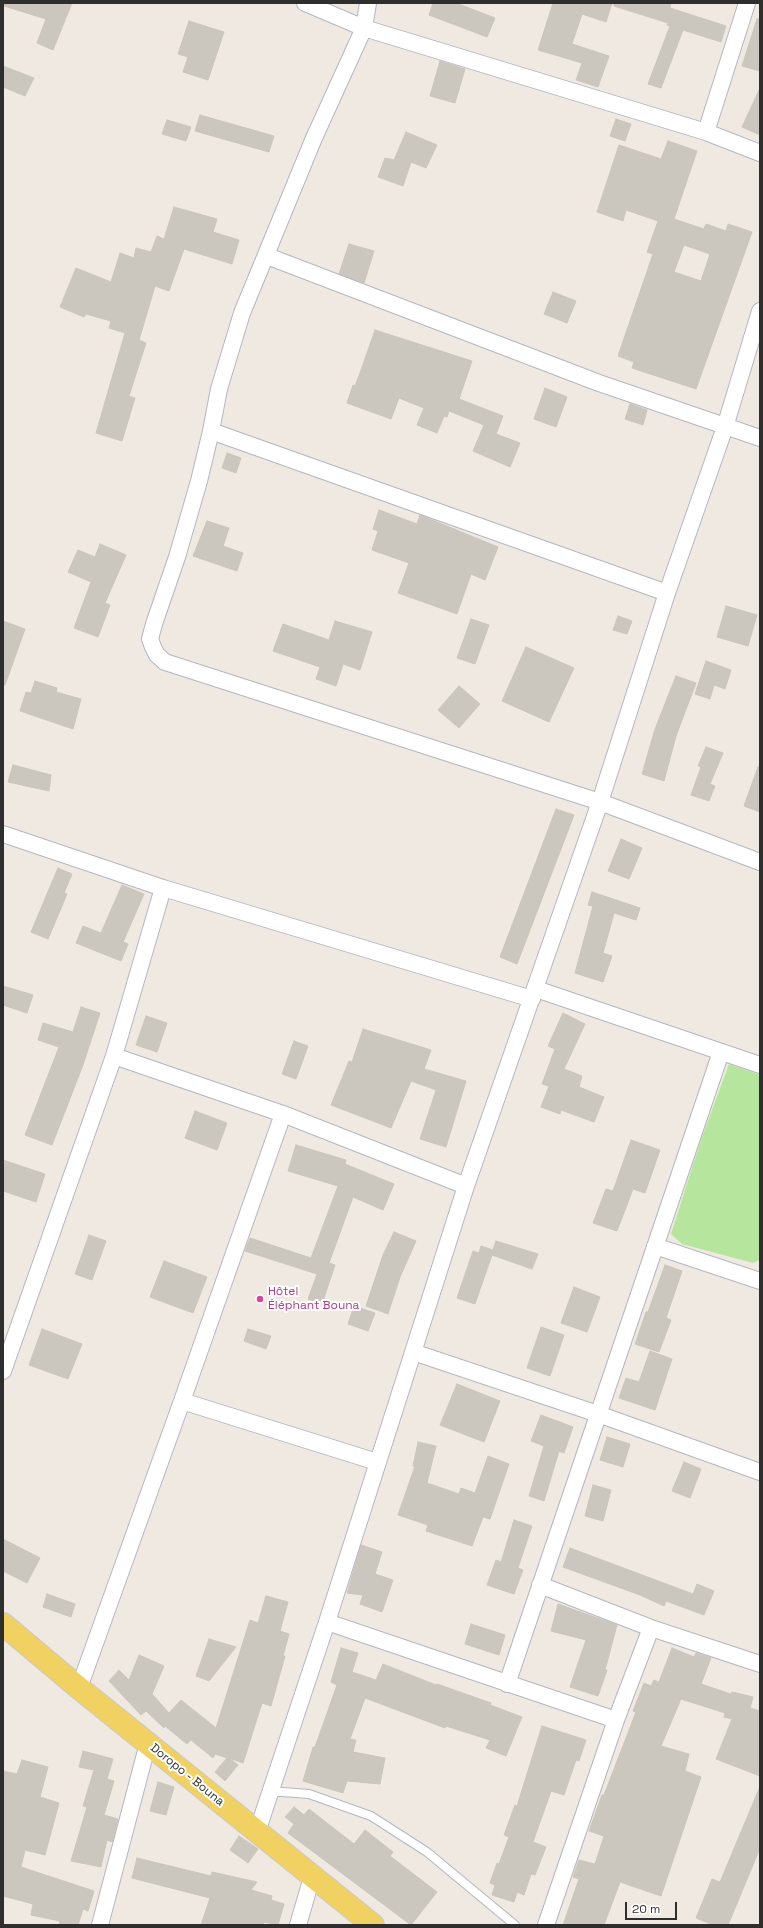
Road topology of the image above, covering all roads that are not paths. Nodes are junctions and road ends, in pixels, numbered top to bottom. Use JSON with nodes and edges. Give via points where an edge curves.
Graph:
{"nodes":[{"id":1,"x":305,"y":3,"type":"edge"},
{"id":2,"x":368,"y":3,"type":"edge"},
{"id":3,"x":747,"y":3,"type":"edge"},
{"id":4,"x":364,"y":28,"type":"junction"},
{"id":5,"x":706,"y":132,"type":"junction"},
{"id":6,"x":760,"y":153,"type":"edge"},
{"id":7,"x":267,"y":256,"type":"junction"},
{"id":8,"x":760,"y":311,"type":"edge"},
{"id":9,"x":725,"y":427,"type":"junction"},
{"id":10,"x":211,"y":431,"type":"junction"},
{"id":11,"x":760,"y":438,"type":"edge"},
{"id":12,"x":667,"y":593,"type":"junction"},
{"id":13,"x":600,"y":802,"type":"junction"},
{"id":14,"x":3,"y":834,"type":"edge"},
{"id":15,"x":760,"y":862,"type":"edge"},
{"id":16,"x":163,"y":888,"type":"junction"},
{"id":17,"x":534,"y":994,"type":"junction"},
{"id":18,"x":721,"y":1052,"type":"junction"},
{"id":19,"x":114,"y":1056,"type":"junction"},
{"id":20,"x":760,"y":1065,"type":"edge"},
{"id":21,"x":282,"y":1114,"type":"junction"},
{"id":22,"x":466,"y":1186,"type":"junction"},
{"id":23,"x":655,"y":1246,"type":"junction"},
{"id":24,"x":760,"y":1281,"type":"edge"},
{"id":25,"x":413,"y":1352,"type":"junction"},
{"id":26,"x":3,"y":1371,"type":"edge"},
{"id":27,"x":182,"y":1401,"type":"junction"},
{"id":28,"x":598,"y":1414,"type":"junction"},
{"id":29,"x":377,"y":1462,"type":"junction"},
{"id":30,"x":760,"y":1472,"type":"edge"},
{"id":31,"x":540,"y":1585,"type":"junction"},
{"id":32,"x":327,"y":1622,"type":"junction"},
{"id":33,"x":3,"y":1624,"type":"edge"},
{"id":34,"x":651,"y":1628,"type":"junction"},
{"id":35,"x":760,"y":1664,"type":"edge"},
{"id":36,"x":507,"y":1684,"type":"junction"},
{"id":37,"x":79,"y":1688,"type":"junction"},
{"id":38,"x":616,"y":1720,"type":"junction"},
{"id":39,"x":148,"y":1743,"type":"junction"},
{"id":40,"x":269,"y":1791,"type":"junction"},
{"id":41,"x":257,"y":1832,"type":"junction"},
{"id":42,"x":312,"y":1877,"type":"junction"},
{"id":43,"x":100,"y":1925,"type":"edge"},
{"id":44,"x":298,"y":1925,"type":"edge"},
{"id":45,"x":373,"y":1925,"type":"edge"},
{"id":46,"x":515,"y":1925,"type":"edge"},
{"id":47,"x":546,"y":1925,"type":"edge"}],
"edges":[{"from":1,"to":4,"type":"street"},
{"from":2,"to":4,"type":"street"},
{"from":3,"to":5,"type":"street"},
{"from":4,"to":5,"type":"street"},
{"from":4,"to":7,"type":"street","via":[[314,138]]},
{"from":5,"to":6,"type":"street"},
{"from":7,"to":9,"type":"street","via":[[570,372]]},
{"from":7,"to":10,"type":"street","via":[[242,313],[219,389]]},
{"from":8,"to":9,"type":"street"},
{"from":9,"to":11,"type":"street"},
{"from":9,"to":12,"type":"street"},
{"from":10,"to":12,"type":"street"},
{"from":10,"to":13,"type":"street","via":[[179,549],[150,639],[157,655],[165,662]]},
{"from":12,"to":13,"type":"street"},
{"from":13,"to":15,"type":"street"},
{"from":13,"to":17,"type":"street"},
{"from":14,"to":16,"type":"street"},
{"from":16,"to":17,"type":"street"},
{"from":16,"to":19,"type":"street"},
{"from":17,"to":18,"type":"street"},
{"from":17,"to":22,"type":"street"},
{"from":18,"to":20,"type":"street"},
{"from":18,"to":23,"type":"street"},
{"from":19,"to":21,"type":"street"},
{"from":19,"to":26,"type":"street"},
{"from":21,"to":22,"type":"street"},
{"from":21,"to":27,"type":"street"},
{"from":22,"to":25,"type":"street"},
{"from":23,"to":24,"type":"street"},
{"from":23,"to":28,"type":"street"},
{"from":25,"to":28,"type":"street"},
{"from":25,"to":29,"type":"street"},
{"from":27,"to":29,"type":"street"},
{"from":27,"to":37,"type":"street"},
{"from":28,"to":30,"type":"street"},
{"from":28,"to":31,"type":"street"},
{"from":29,"to":32,"type":"street"},
{"from":31,"to":34,"type":"street"},
{"from":31,"to":36,"type":"street"},
{"from":32,"to":36,"type":"street"},
{"from":32,"to":40,"type":"street"},
{"from":33,"to":37,"type":"main road","name":"Doropo - Bouna"},
{"from":34,"to":35,"type":"street"},
{"from":34,"to":38,"type":"street"},
{"from":36,"to":38,"type":"street"},
{"from":37,"to":39,"type":"main road","name":"Doropo - Bouna"},
{"from":38,"to":47,"type":"street"},
{"from":39,"to":41,"type":"main road","name":"Doropo - Bouna"},
{"from":39,"to":43,"type":"street"},
{"from":40,"to":41,"type":"street"},
{"from":40,"to":46,"type":"lane","via":[[309,1794],[371,1816],[427,1852]]},
{"from":41,"to":42,"type":"main road","name":"Doropo - Bouna"},
{"from":42,"to":44,"type":"street"},
{"from":42,"to":45,"type":"main road","name":"Doropo - Bouna"}]}
